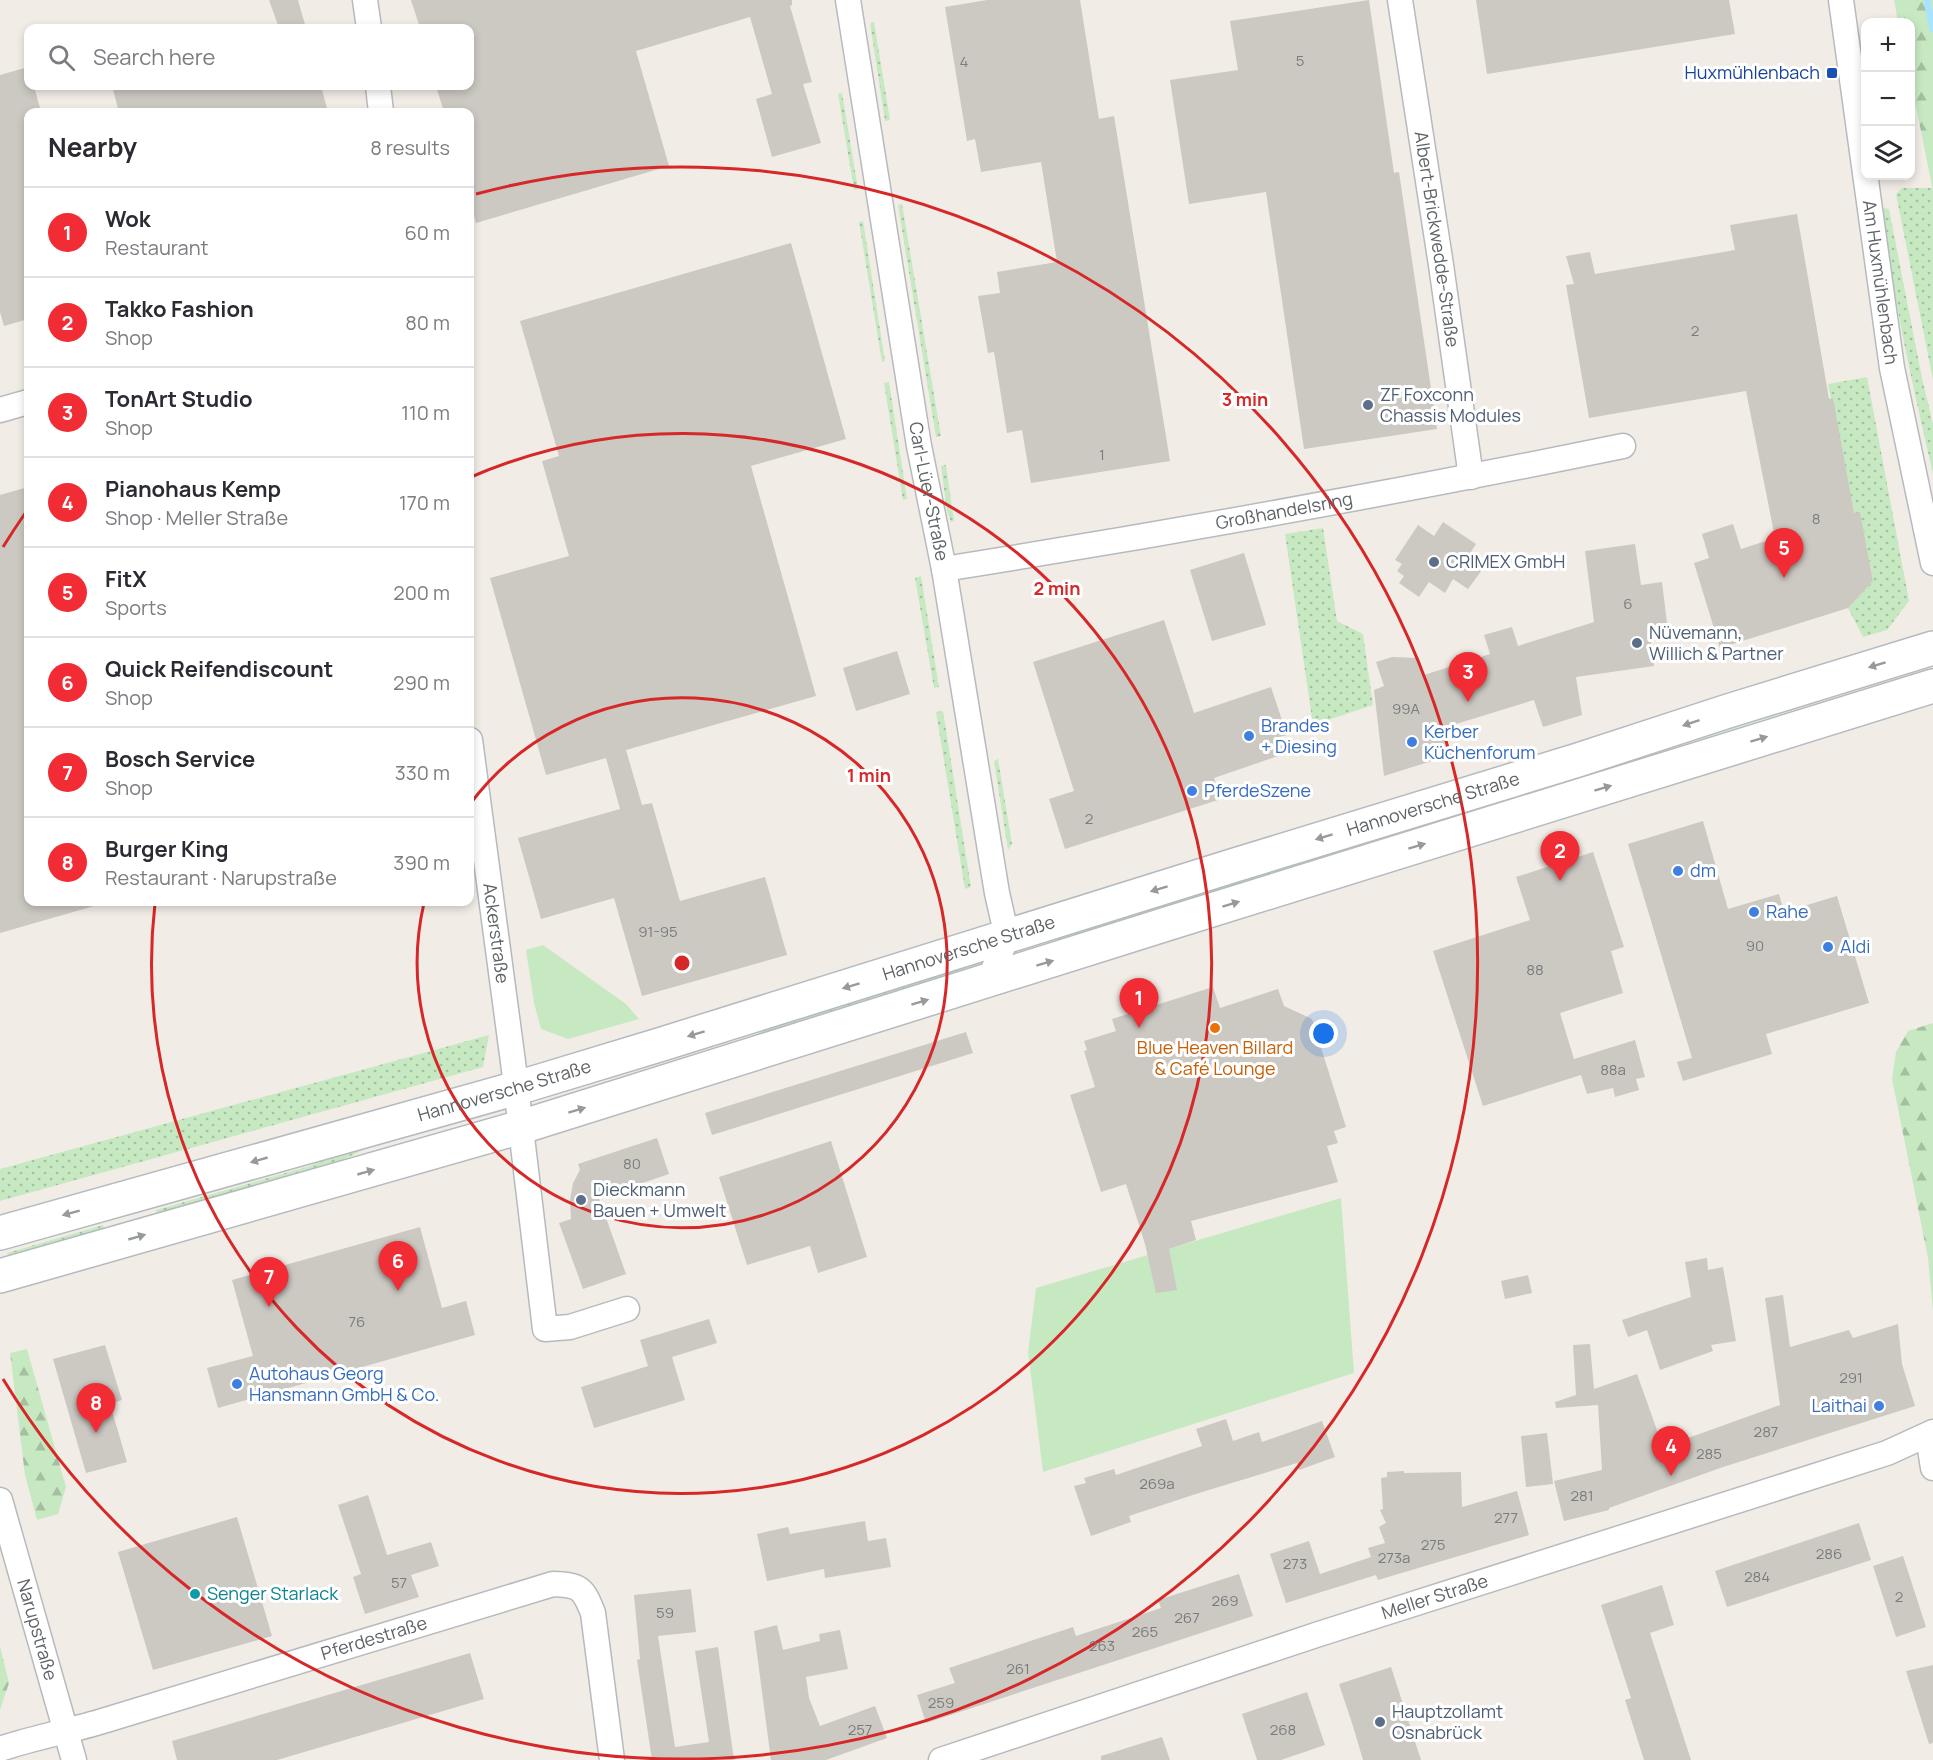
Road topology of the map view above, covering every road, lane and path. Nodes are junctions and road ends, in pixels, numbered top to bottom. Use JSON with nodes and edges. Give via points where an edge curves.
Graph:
{"nodes":[{"id":1,"x":365,"y":0,"type":"edge"},
{"id":2,"x":848,"y":0,"type":"edge"},
{"id":3,"x":1400,"y":0,"type":"edge"},
{"id":4,"x":1841,"y":0,"type":"edge"},
{"id":5,"x":368,"y":24,"type":"edge"},
{"id":6,"x":378,"y":90,"type":"edge"},
{"id":7,"x":381,"y":108,"type":"edge"},
{"id":8,"x":24,"y":403,"type":"edge"},
{"id":9,"x":0,"y":410,"type":"edge"},
{"id":10,"x":1623,"y":446,"type":"dead end"},
{"id":11,"x":1471,"y":477,"type":"junction"},
{"id":12,"x":1933,"y":563,"type":"edge"},
{"id":13,"x":944,"y":569,"type":"junction"},
{"id":14,"x":1933,"y":648,"type":"edge"},
{"id":15,"x":1933,"y":686,"type":"edge"},
{"id":16,"x":474,"y":770,"type":"edge"},
{"id":17,"x":1006,"y":937,"type":"junction"},
{"id":18,"x":989,"y":980,"type":"junction"},
{"id":19,"x":517,"y":1088,"type":"junction"},
{"id":20,"x":521,"y":1127,"type":"junction"},
{"id":21,"x":0,"y":1233,"type":"edge"},
{"id":22,"x":0,"y":1276,"type":"edge"},
{"id":23,"x":627,"y":1309,"type":"dead end"},
{"id":24,"x":1931,"y":1434,"type":"edge"},
{"id":25,"x":1933,"y":1468,"type":"edge"},
{"id":26,"x":0,"y":1500,"type":"edge"},
{"id":27,"x":66,"y":1732,"type":"junction"},
{"id":28,"x":0,"y":1749,"type":"edge"},
{"id":29,"x":74,"y":1760,"type":"edge"},
{"id":30,"x":612,"y":1760,"type":"edge"},
{"id":31,"x":941,"y":1760,"type":"edge"}],
"edges":[{"from":1,"to":5,"type":"street"},
{"from":2,"to":13,"type":"street","name":"Carl-Lüer-Straße","via":[[917,435]]},
{"from":3,"to":11,"type":"street","name":"Albert-Brickwedde-Straße"},
{"from":4,"to":12,"type":"street","name":"Am Huxmühlenbach","via":[[1892,368]]},
{"from":6,"to":7,"type":"street"},
{"from":8,"to":9,"type":"street"},
{"from":10,"to":11,"type":"street","name":"Großhandelsring"},
{"from":11,"to":13,"type":"street","name":"Großhandelsring"},
{"from":13,"to":17,"type":"street","name":"Carl-Lüer-Straße"},
{"from":14,"to":17,"type":"main road","name":"Hannoversche Straße","one_way":true},
{"from":18,"to":15,"type":"main road","name":"Hannoversche Straße","one_way":true},
{"from":16,"to":19,"type":"street","name":"Ackerstraße"},
{"from":17,"to":18,"type":"street"},
{"from":17,"to":19,"type":"main road","name":"Hannoversche Straße","one_way":true},
{"from":20,"to":18,"type":"main road","name":"Hannoversche Straße","one_way":true},
{"from":19,"to":20,"type":"street","name":"Ackerstraße"},
{"from":19,"to":21,"type":"main road","name":"Hannoversche Straße","one_way":true},
{"from":22,"to":20,"type":"main road","name":"Hannoversche Straße","one_way":true},
{"from":20,"to":23,"type":"street","via":[[545,1329],[570,1326]]},
{"from":24,"to":25,"type":"street"},
{"from":24,"to":31,"type":"street","name":"Meller Straße","via":[[1887,1453]]},
{"from":26,"to":27,"type":"street","name":"Narupstraße"},
{"from":27,"to":28,"type":"street","name":"Pferdestraße"},
{"from":27,"to":29,"type":"street","name":"Narupstraße"},
{"from":27,"to":30,"type":"street","name":"Pferdestraße","via":[[553,1584],[574,1585],[587,1597],[593,1613]]}]}
